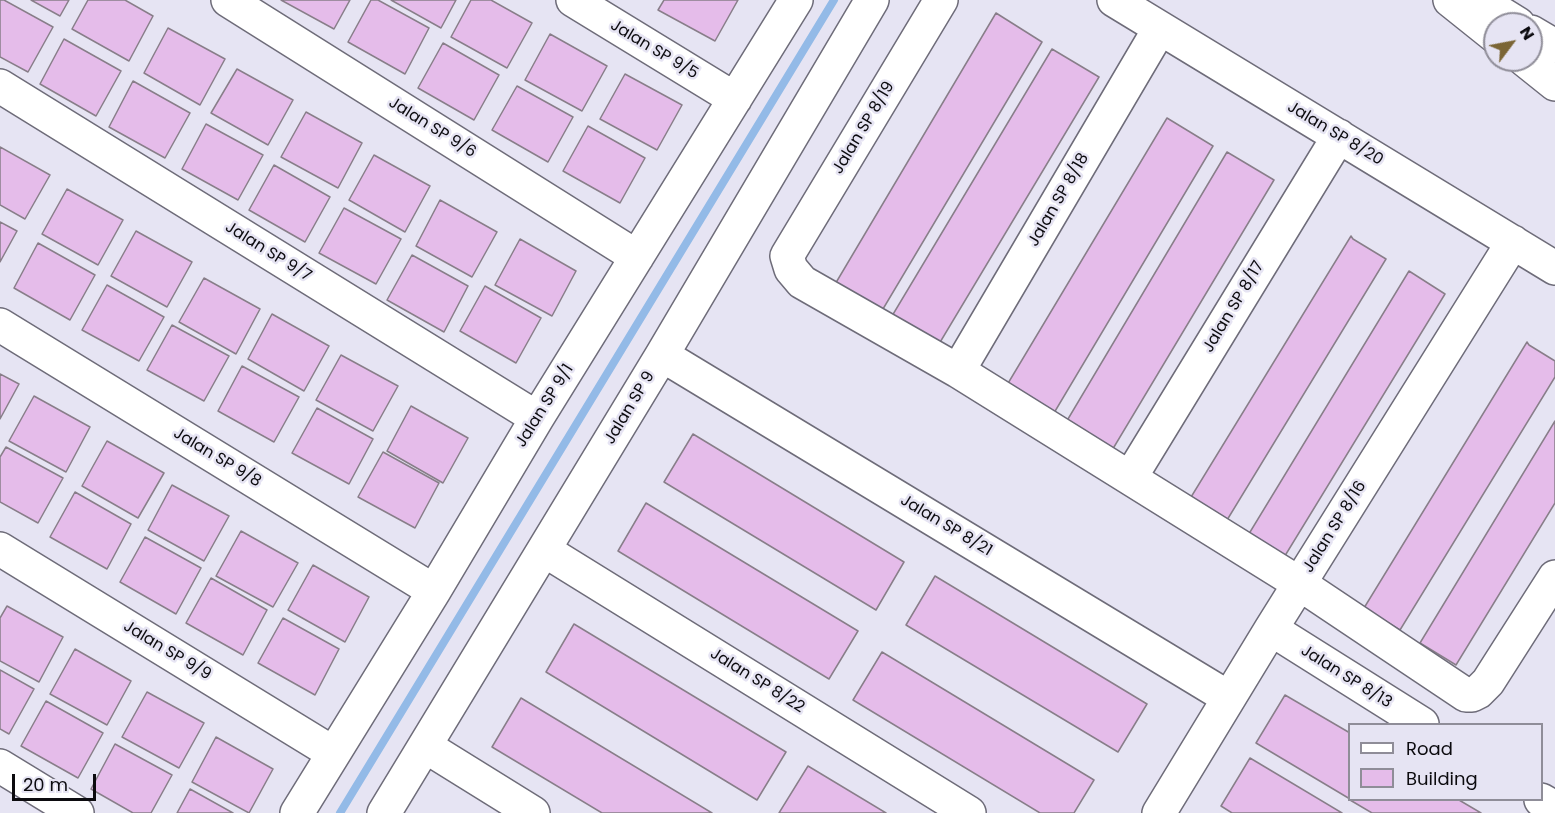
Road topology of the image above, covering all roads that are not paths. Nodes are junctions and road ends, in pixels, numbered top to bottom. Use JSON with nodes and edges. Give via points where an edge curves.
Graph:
{"nodes":[{"id":1,"x":228,"y":0,"type":"edge"},
{"id":2,"x":573,"y":0,"type":"edge"},
{"id":3,"x":796,"y":0,"type":"edge"},
{"id":4,"x":872,"y":0,"type":"edge"},
{"id":5,"x":941,"y":0,"type":"edge"},
{"id":6,"x":1114,"y":0,"type":"edge"},
{"id":7,"x":1450,"y":0,"type":"edge"},
{"id":8,"x":1479,"y":0,"type":"edge"},
{"id":9,"x":1498,"y":12,"type":"edge"},
{"id":10,"x":1483,"y":26,"type":"edge"},
{"id":11,"x":1160,"y":28,"type":"junction"},
{"id":12,"x":1540,"y":72,"type":"edge"},
{"id":13,"x":1555,"y":84,"type":"edge"},
{"id":14,"x":0,"y":86,"type":"edge"},
{"id":15,"x":735,"y":99,"type":"junction"},
{"id":16,"x":1339,"y":136,"type":"junction"},
{"id":17,"x":1513,"y":242,"type":"junction"},
{"id":18,"x":637,"y":257,"type":"junction"},
{"id":19,"x":1555,"y":268,"type":"edge"},
{"id":20,"x":0,"y":326,"type":"edge"},
{"id":21,"x":662,"y":355,"type":"junction"},
{"id":22,"x":958,"y":371,"type":"junction"},
{"id":23,"x":537,"y":418,"type":"junction"},
{"id":24,"x":1130,"y":478,"type":"junction"},
{"id":25,"x":0,"y":549,"type":"edge"},
{"id":26,"x":544,"y":550,"type":"junction"},
{"id":27,"x":1555,"y":577,"type":"edge"},
{"id":28,"x":1300,"y":584,"type":"junction"},
{"id":29,"x":434,"y":591,"type":"junction"},
{"id":30,"x":1271,"y":629,"type":"junction"},
{"id":31,"x":1229,"y":698,"type":"junction"},
{"id":32,"x":1420,"y":723,"type":"edge"},
{"id":33,"x":425,"y":746,"type":"junction"},
{"id":34,"x":333,"y":753,"type":"junction"},
{"id":35,"x":0,"y":766,"type":"edge"},
{"id":36,"x":1168,"y":810,"type":"edge"},
{"id":37,"x":77,"y":813,"type":"edge"},
{"id":38,"x":297,"y":813,"type":"edge"},
{"id":39,"x":384,"y":813,"type":"edge"},
{"id":40,"x":533,"y":813,"type":"edge"},
{"id":41,"x":969,"y":813,"type":"edge"}],
"edges":[{"from":1,"to":18,"type":"main road","name":"Jalan SP 9/6"},
{"from":2,"to":15,"type":"main road","name":"Jalan SP 9/5"},
{"from":3,"to":15,"type":"main road","name":"Jalan SP 9/1"},
{"from":4,"to":21,"type":"main road","name":"Jalan SP 9"},
{"from":5,"to":22,"type":"main road","name":"Jalan SP 8/19","via":[[787,256],[802,282]]},
{"from":6,"to":11,"type":"main road","name":"Jalan SP 8/20"},
{"from":7,"to":10,"type":"main road"},
{"from":8,"to":9,"type":"main road"},
{"from":11,"to":16,"type":"main road","name":"Jalan SP 8/20"},
{"from":11,"to":22,"type":"main road","name":"Jalan SP 8/18"},
{"from":12,"to":13,"type":"main road"},
{"from":14,"to":23,"type":"main road","name":"Jalan SP 9/7"},
{"from":15,"to":18,"type":"main road","name":"Jalan SP 9/1"},
{"from":16,"to":17,"type":"main road","name":"Jalan SP 8/20"},
{"from":16,"to":24,"type":"main road","name":"Jalan SP 8/17"},
{"from":17,"to":19,"type":"main road","name":"Jalan SP 8/20"},
{"from":17,"to":28,"type":"main road","name":"Jalan SP 8/16"},
{"from":18,"to":23,"type":"main road","name":"Jalan SP 9/1"},
{"from":20,"to":29,"type":"main road","name":"Jalan SP 9/8"},
{"from":21,"to":26,"type":"main road","name":"Jalan SP 9"},
{"from":21,"to":31,"type":"main road","name":"Jalan SP 8/21"},
{"from":22,"to":24,"type":"main road"},
{"from":23,"to":29,"type":"main road","name":"Jalan SP 9/1"},
{"from":24,"to":28,"type":"main road"},
{"from":25,"to":34,"type":"main road","name":"Jalan SP 9/9"},
{"from":26,"to":33,"type":"main road","name":"Jalan SP 9"},
{"from":26,"to":41,"type":"main road","name":"Jalan SP 8/22"},
{"from":27,"to":28,"type":"main road","via":[[1488,682],[1472,695],[1461,693]]},
{"from":28,"to":30,"type":"main road","name":"Jalan SP 8/16"},
{"from":29,"to":34,"type":"main road","name":"Jalan SP 9/1"},
{"from":30,"to":31,"type":"main road","name":"Jalan SP 8/16"},
{"from":30,"to":32,"type":"main road","name":"Jalan SP 8/13"},
{"from":31,"to":36,"type":"main road","name":"Jalan SP 8/16"},
{"from":33,"to":39,"type":"main road","name":"Jalan SP 9"},
{"from":33,"to":40,"type":"main road"},
{"from":34,"to":38,"type":"main road","name":"Jalan SP 9/1"},
{"from":35,"to":37,"type":"main road"}]}
